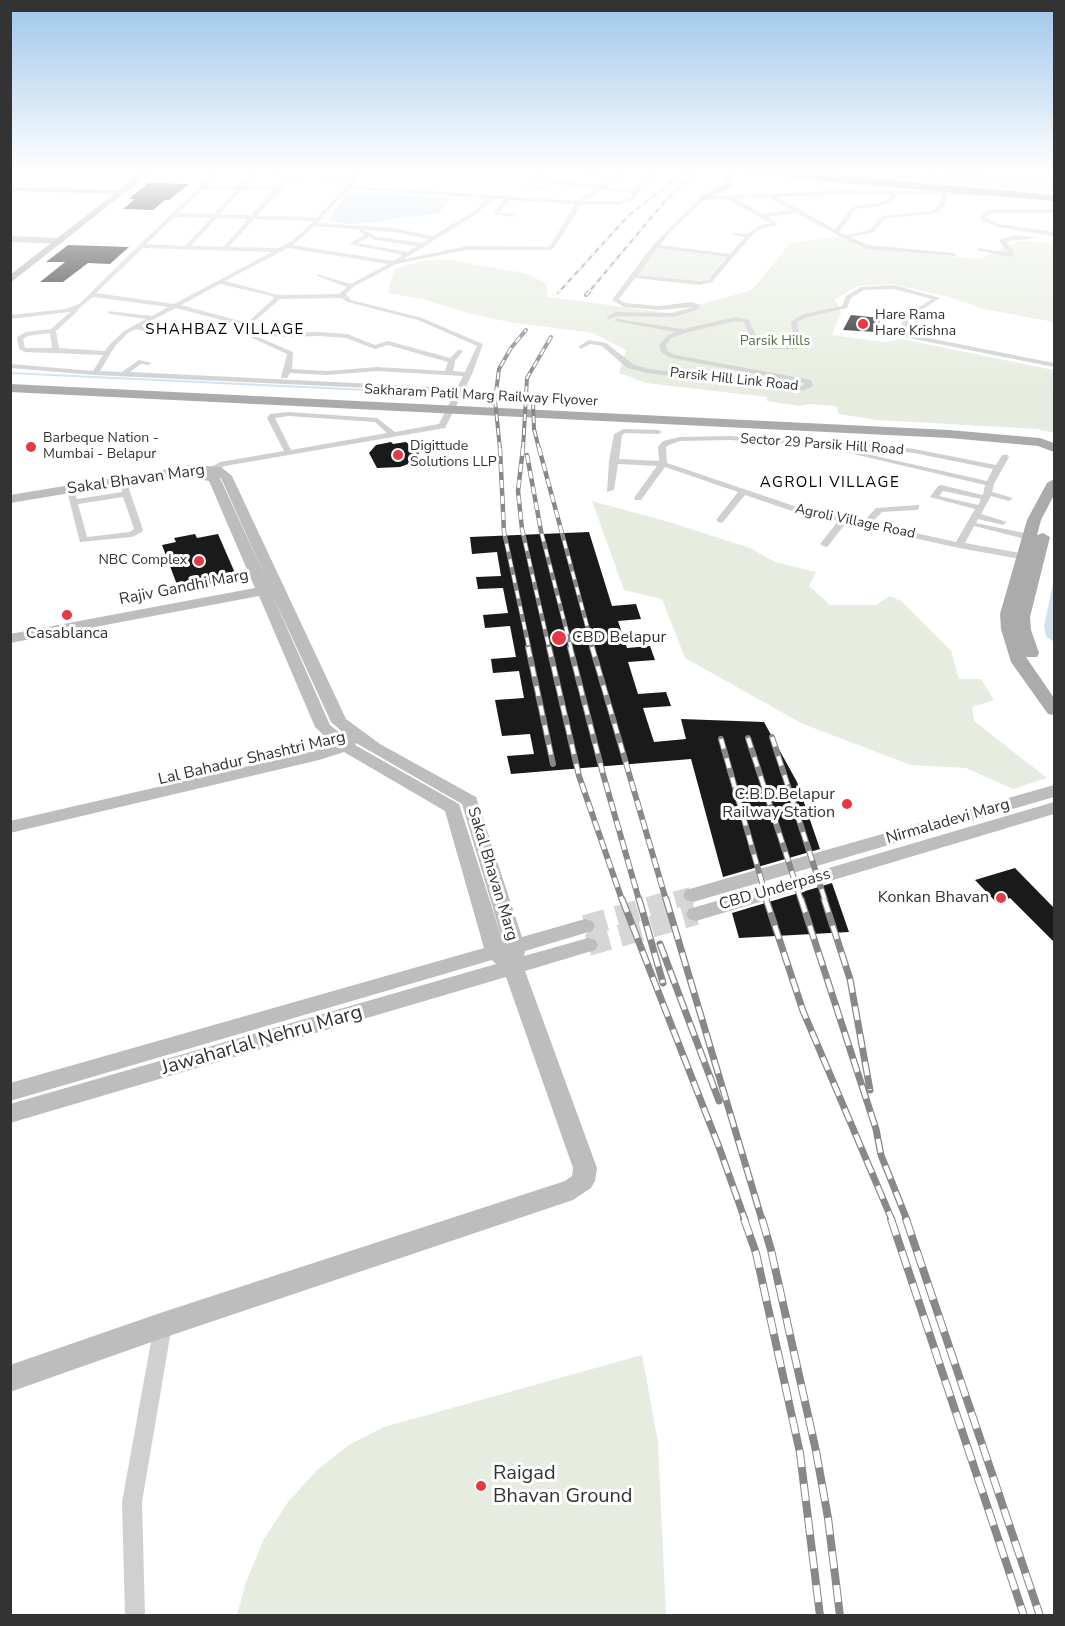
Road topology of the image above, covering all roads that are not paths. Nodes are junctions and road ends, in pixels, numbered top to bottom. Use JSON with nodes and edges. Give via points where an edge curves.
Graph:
{"nodes":[{"id":1,"x":48,"y":245,"type":"edge"},
{"id":2,"x":49,"y":245,"type":"edge"},
{"id":3,"x":228,"y":245,"type":"edge"},
{"id":4,"x":357,"y":245,"type":"edge"},
{"id":5,"x":421,"y":245,"type":"edge"},
{"id":6,"x":553,"y":245,"type":"edge"},
{"id":7,"x":741,"y":245,"type":"edge"},
{"id":8,"x":862,"y":245,"type":"edge"},
{"id":9,"x":1005,"y":245,"type":"edge"},
{"id":10,"x":143,"y":246,"type":"joint"},
{"id":11,"x":288,"y":246,"type":"joint"},
{"id":12,"x":655,"y":246,"type":"joint"},
{"id":13,"x":187,"y":247,"type":"joint"},
{"id":14,"x":225,"y":248,"type":"junction"},
{"id":15,"x":280,"y":250,"type":"junction"},
{"id":16,"x":979,"y":250,"type":"dead end"},
{"id":17,"x":320,"y":251,"type":"junction"},
{"id":18,"x":408,"y":254,"type":"junction"},
{"id":19,"x":954,"y":255,"type":"dead end"},
{"id":20,"x":730,"y":256,"type":"junction"},
{"id":21,"x":307,"y":258,"type":"dead end"},
{"id":22,"x":394,"y":263,"type":"junction"},
{"id":23,"x":10,"y":270,"type":"edge"},
{"id":24,"x":319,"y":275,"type":"dead end"},
{"id":25,"x":634,"y":276,"type":"junction"},
{"id":26,"x":10,"y":280,"type":"edge"},
{"id":27,"x":220,"y":282,"type":"junction"},
{"id":28,"x":351,"y":286,"type":"junction"},
{"id":29,"x":94,"y":295,"type":"junction"},
{"id":30,"x":344,"y":296,"type":"junction"},
{"id":31,"x":277,"y":297,"type":"junction"},
{"id":32,"x":81,"y":305,"type":"junction"},
{"id":33,"x":176,"y":306,"type":"junction"},
{"id":34,"x":110,"y":312,"type":"dead end"},
{"id":35,"x":10,"y":317,"type":"edge"},
{"id":36,"x":155,"y":318,"type":"junction"},
{"id":37,"x":140,"y":327,"type":"junction"},
{"id":38,"x":247,"y":327,"type":"junction"},
{"id":39,"x":162,"y":328,"type":"dead end"},
{"id":40,"x":53,"y":331,"type":"junction"},
{"id":41,"x":683,"y":331,"type":"junction"},
{"id":42,"x":581,"y":347,"type":"dead end"},
{"id":43,"x":56,"y":350,"type":"junction"},
{"id":44,"x":460,"y":351,"type":"dead end"},
{"id":45,"x":107,"y":353,"type":"junction"},
{"id":46,"x":452,"y":361,"type":"junction"},
{"id":47,"x":148,"y":363,"type":"dead end"},
{"id":48,"x":1054,"y":365,"type":"edge"},
{"id":49,"x":10,"y":366,"type":"edge"},
{"id":50,"x":288,"y":370,"type":"junction"},
{"id":51,"x":95,"y":373,"type":"junction"},
{"id":52,"x":124,"y":374,"type":"junction"},
{"id":53,"x":448,"y":374,"type":"junction"},
{"id":54,"x":468,"y":374,"type":"junction"},
{"id":55,"x":281,"y":381,"type":"junction"},
{"id":56,"x":13,"y":385,"type":"edge"},
{"id":57,"x":460,"y":390,"type":"junction"},
{"id":58,"x":809,"y":424,"type":"junction"},
{"id":59,"x":391,"y":432,"type":"junction"},
{"id":60,"x":1054,"y":440,"type":"edge"},
{"id":61,"x":666,"y":443,"type":"junction"},
{"id":62,"x":801,"y":443,"type":"junction"},
{"id":63,"x":1054,"y":448,"type":"edge"},
{"id":64,"x":286,"y":449,"type":"junction"},
{"id":65,"x":1005,"y":458,"type":"dead end"},
{"id":66,"x":613,"y":461,"type":"junction"},
{"id":67,"x":663,"y":464,"type":"junction"},
{"id":68,"x":999,"y":468,"type":"junction"},
{"id":69,"x":207,"y":472,"type":"junction"},
{"id":70,"x":1054,"y":483,"type":"edge"},
{"id":71,"x":990,"y":484,"type":"junction"},
{"id":72,"x":125,"y":490,"type":"junction"},
{"id":73,"x":610,"y":490,"type":"dead end"},
{"id":74,"x":743,"y":491,"type":"junction"},
{"id":75,"x":975,"y":492,"type":"junction"},
{"id":76,"x":987,"y":496,"type":"junction"},
{"id":77,"x":73,"y":498,"type":"junction"},
{"id":78,"x":638,"y":498,"type":"dead end"},
{"id":79,"x":1009,"y":498,"type":"dead end"},
{"id":80,"x":10,"y":499,"type":"edge"},
{"id":81,"x":10,"y":505,"type":"edge"},
{"id":82,"x":970,"y":506,"type":"junction"},
{"id":83,"x":1054,"y":506,"type":"edge"},
{"id":84,"x":916,"y":507,"type":"dead end"},
{"id":85,"x":978,"y":516,"type":"junction"},
{"id":86,"x":844,"y":519,"type":"junction"},
{"id":87,"x":720,"y":520,"type":"dead end"},
{"id":88,"x":866,"y":524,"type":"junction"},
{"id":89,"x":1030,"y":533,"type":"junction"},
{"id":90,"x":825,"y":544,"type":"dead end"},
{"id":91,"x":959,"y":545,"type":"junction"},
{"id":92,"x":1030,"y":557,"type":"junction"},
{"id":93,"x":266,"y":586,"type":"junction"},
{"id":94,"x":97,"y":619,"type":"junction"},
{"id":95,"x":10,"y":631,"type":"edge"},
{"id":96,"x":10,"y":639,"type":"edge"},
{"id":97,"x":1054,"y":690,"type":"edge"},
{"id":98,"x":1054,"y":710,"type":"edge"},
{"id":99,"x":344,"y":740,"type":"junction"},
{"id":100,"x":1054,"y":791,"type":"edge"},
{"id":101,"x":1054,"y":808,"type":"edge"},
{"id":102,"x":10,"y":815,"type":"edge"},
{"id":103,"x":10,"y":827,"type":"edge"},
{"id":104,"x":848,"y":860,"type":"junction"},
{"id":105,"x":694,"y":904,"type":"tunnel mouth"},
{"id":106,"x":587,"y":936,"type":"tunnel mouth"},
{"id":107,"x":507,"y":955,"type":"junction"},
{"id":108,"x":10,"y":1092,"type":"edge"},
{"id":109,"x":10,"y":1114,"type":"edge"},
{"id":110,"x":164,"y":1324,"type":"junction"},
{"id":111,"x":10,"y":1379,"type":"edge"},
{"id":112,"x":135,"y":1616,"type":"edge"}],
"edges":[{"from":1,"to":23,"type":"main road"},
{"from":2,"to":26,"type":"main road"},
{"from":3,"to":14,"type":"street"},
{"from":4,"to":18,"type":"street"},
{"from":5,"to":18,"type":"street"},
{"from":6,"to":22,"type":"street","via":[[548,249],[467,249]]},
{"from":7,"to":20,"type":"street"},
{"from":8,"to":19,"type":"street"},
{"from":9,"to":16,"type":"street","via":[[1012,254]]},
{"from":10,"to":13,"type":"street"},
{"from":10,"to":29,"type":"street"},
{"from":11,"to":15,"type":"street"},
{"from":11,"to":17,"type":"street"},
{"from":12,"to":20,"type":"street"},
{"from":12,"to":25,"type":"street"},
{"from":13,"to":14,"type":"street"},
{"from":14,"to":15,"type":"street"},
{"from":15,"to":27,"type":"street"},
{"from":17,"to":21,"type":"street"},
{"from":17,"to":22,"type":"street"},
{"from":18,"to":22,"type":"street"},
{"from":20,"to":25,"type":"street","via":[[710,281],[670,283]]},
{"from":22,"to":28,"type":"street"},
{"from":24,"to":28,"type":"street"},
{"from":25,"to":41,"type":"street","via":[[617,298],[619,304],[698,306],[674,315],[609,317]]},
{"from":27,"to":31,"type":"street"},
{"from":27,"to":33,"type":"street"},
{"from":28,"to":30,"type":"street"},
{"from":29,"to":32,"type":"street"},
{"from":29,"to":33,"type":"street"},
{"from":30,"to":31,"type":"street"},
{"from":30,"to":54,"type":"street","via":[[349,301],[420,319],[478,342],[481,345]]},
{"from":31,"to":38,"type":"street"},
{"from":32,"to":35,"type":"street","via":[[67,311]]},
{"from":32,"to":40,"type":"street"},
{"from":33,"to":36,"type":"street"},
{"from":33,"to":38,"type":"street"},
{"from":34,"to":36,"type":"street"},
{"from":36,"to":37,"type":"street"},
{"from":37,"to":39,"type":"street","via":[[156,331]]},
{"from":37,"to":45,"type":"street","via":[[118,338]]},
{"from":38,"to":46,"type":"street","via":[[279,334],[346,336],[375,347],[388,343]]},
{"from":38,"to":50,"type":"street","via":[[246,333],[253,338],[291,353]]},
{"from":40,"to":43,"type":"street"},
{"from":40,"to":43,"type":"street","via":[[19,338],[25,350]]},
{"from":41,"to":42,"type":"street","name":"Parsik Hill Link Road","via":[[664,341],[664,352],[710,365],[800,380],[809,386],[797,389],[648,370],[630,366],[604,344],[589,342]]},
{"from":41,"to":48,"type":"street","name":"Parsik Hill Link Road","via":[[740,319],[748,323],[760,344],[797,347],[797,320],[845,307],[848,297],[863,288],[886,286],[936,298],[906,317],[906,336]]},
{"from":43,"to":45,"type":"street"},
{"from":44,"to":46,"type":"street"},
{"from":45,"to":51,"type":"street"},
{"from":46,"to":53,"type":"street"},
{"from":47,"to":52,"type":"street","via":[[139,362]]},
{"from":49,"to":51,"type":"street"},
{"from":50,"to":53,"type":"street","via":[[327,373],[377,369]]},
{"from":50,"to":55,"type":"street"},
{"from":51,"to":52,"type":"street"},
{"from":52,"to":55,"type":"street"},
{"from":53,"to":54,"type":"street"},
{"from":54,"to":57,"type":"street"},
{"from":55,"to":57,"type":"street"},
{"from":56,"to":58,"type":"main road","name":"Sakharam Patil Marg Railway Flyover"},
{"from":57,"to":59,"type":"street","via":[[442,426]]},
{"from":58,"to":60,"type":"main road","name":"Sakharam Patil Marg Railway Flyover","via":[[925,426]]},
{"from":58,"to":63,"type":"main road","name":"Sakharam Patil Marg Railway Flyover","via":[[1040,442]]},
{"from":59,"to":64,"type":"street"},
{"from":59,"to":64,"type":"street","via":[[377,420],[281,414],[271,418]]},
{"from":61,"to":62,"type":"street","name":"Sector 29 Parsik Hill Road","via":[[698,438]]},
{"from":61,"to":66,"type":"street","via":[[657,428],[620,432]]},
{"from":61,"to":67,"type":"street","via":[[662,447]]},
{"from":62,"to":68,"type":"street","name":"Sector 29 Parsik Hill Road","via":[[894,448]]},
{"from":62,"to":71,"type":"street"},
{"from":64,"to":69,"type":"street","via":[[223,464]]},
{"from":65,"to":68,"type":"street"},
{"from":66,"to":67,"type":"street","name":"Agroli Village Road"},
{"from":66,"to":73,"type":"street"},
{"from":67,"to":74,"type":"street","name":"Agroli Village Road"},
{"from":67,"to":78,"type":"street"},
{"from":68,"to":71,"type":"street"},
{"from":69,"to":72,"type":"street","name":"Sakal Bhavan Marg"},
{"from":69,"to":80,"type":"street","name":"Sakal Bhavan Marg","via":[[185,470]]},
{"from":69,"to":93,"type":"street","name":"Sakal Bhavan Marg","via":[[214,478]]},
{"from":70,"to":89,"type":"main road"},
{"from":71,"to":76,"type":"street"},
{"from":72,"to":77,"type":"street","name":"Sakal Bhavan Marg"},
{"from":72,"to":77,"type":"street","via":[[138,531],[88,541],[82,539]]},
{"from":74,"to":86,"type":"street","name":"Agroli Village Road","via":[[798,510]]},
{"from":74,"to":87,"type":"street"},
{"from":75,"to":76,"type":"street"},
{"from":75,"to":82,"type":"street"},
{"from":75,"to":82,"type":"street","via":[[941,488],[934,497]]},
{"from":76,"to":79,"type":"street"},
{"from":76,"to":85,"type":"street"},
{"from":77,"to":81,"type":"street","name":"Sakal Bhavan Marg"},
{"from":82,"to":85,"type":"street"},
{"from":83,"to":92,"type":"main road"},
{"from":84,"to":88,"type":"street","via":[[879,510]]},
{"from":85,"to":89,"type":"street"},
{"from":85,"to":89,"type":"street"},
{"from":85,"to":91,"type":"street"},
{"from":86,"to":88,"type":"street","name":"Agroli Village Road"},
{"from":86,"to":90,"type":"street"},
{"from":88,"to":91,"type":"street","name":"Agroli Village Road"},
{"from":89,"to":92,"type":"main road"},
{"from":91,"to":92,"type":"street","name":"Agroli Village Road"},
{"from":92,"to":97,"type":"main road","via":[[1023,630],[1033,662]]},
{"from":92,"to":98,"type":"main road","via":[[1008,614],[1009,629],[1019,662]]},
{"from":93,"to":94,"type":"street","name":"Rajiv Gandhi Marg"},
{"from":93,"to":99,"type":"street","name":"Sakal Bhavan Marg","via":[[323,727]]},
{"from":94,"to":95,"type":"street","name":"Rajiv Gandhi Marg"},
{"from":94,"to":96,"type":"street","name":"Rajiv Gandhi Marg"},
{"from":99,"to":102,"type":"street","name":"Lal Bahadur Shashtri Marg"},
{"from":99,"to":103,"type":"street","name":"Lal Bahadur Shashtri Marg","via":[[319,755]]},
{"from":99,"to":107,"type":"street","name":"Sakal Bhavan Marg","via":[[453,808]]},
{"from":100,"to":104,"type":"street","name":"Nirmaladevi Marg"},
{"from":101,"to":104,"type":"street","name":"Nirmaladevi Marg"},
{"from":104,"to":105,"type":"street","name":"CBD Underpass"},
{"from":106,"to":107,"type":"street"},
{"from":107,"to":108,"type":"street","name":"Jawaharlal Nehru Marg"},
{"from":107,"to":109,"type":"street","name":"Jawaharlal Nehru Marg"},
{"from":107,"to":110,"type":"street","name":"Sakal Bhavan Marg","via":[[585,1168],[583,1181],[573,1189]]},
{"from":110,"to":111,"type":"street"},
{"from":110,"to":112,"type":"street","via":[[132,1502]]}]}
